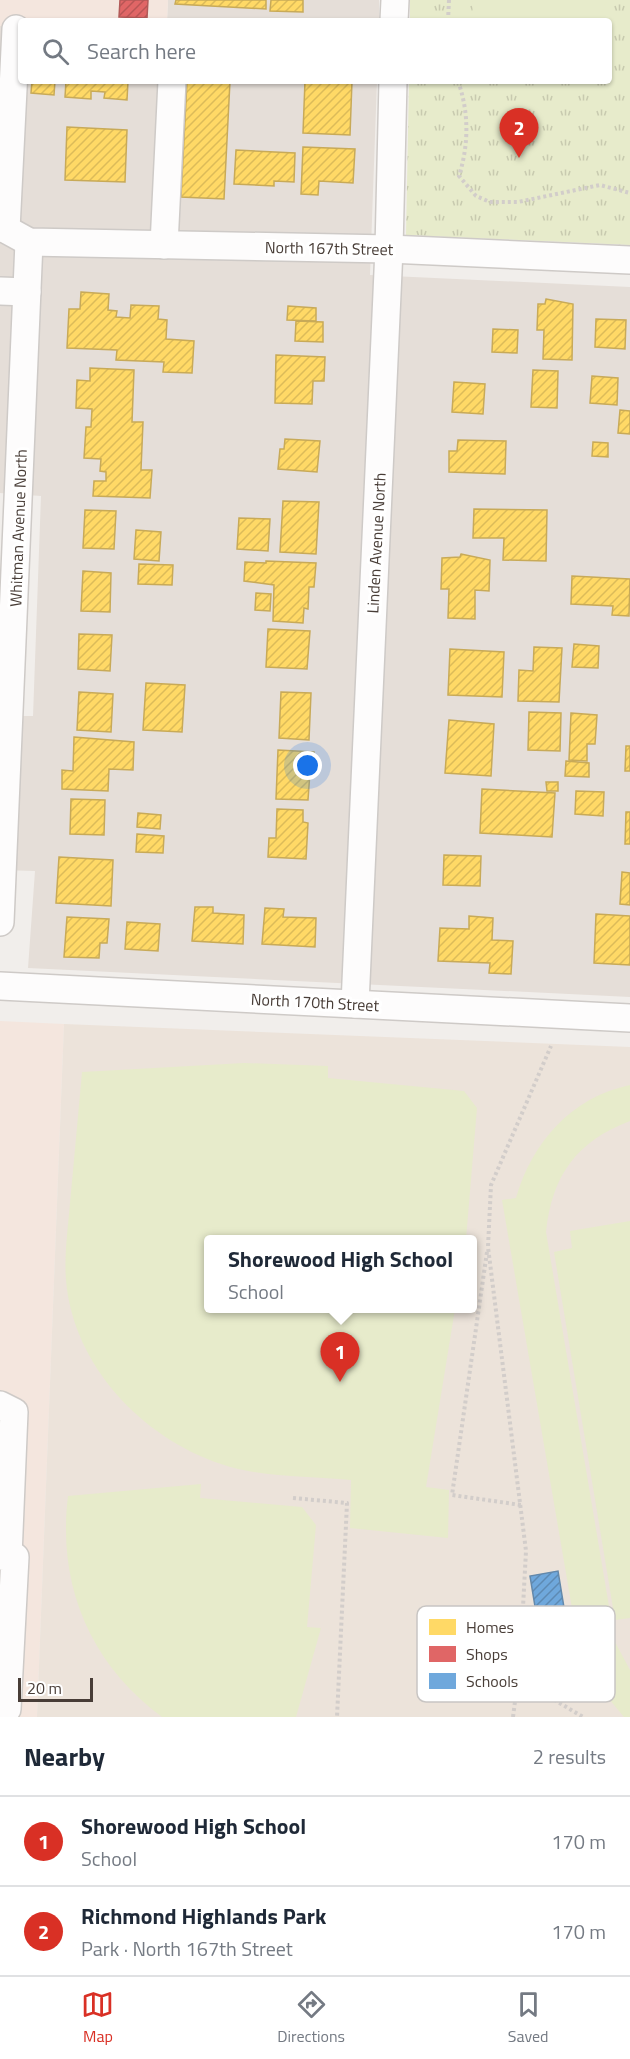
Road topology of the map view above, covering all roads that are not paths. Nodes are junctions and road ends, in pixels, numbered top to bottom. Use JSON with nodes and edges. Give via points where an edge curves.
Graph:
{"nodes":[{"id":1,"x":395,"y":0,"type":"edge"},
{"id":2,"x":394,"y":18,"type":"edge"},
{"id":3,"x":16,"y":29,"type":"dead end"},
{"id":4,"x":172,"y":84,"type":"edge"},
{"id":5,"x":393,"y":84,"type":"edge"},
{"id":6,"x":12,"y":232,"type":"edge"},
{"id":7,"x":164,"y":244,"type":"junction"},
{"id":8,"x":389,"y":249,"type":"junction"},
{"id":9,"x":630,"y":260,"type":"edge"},
{"id":10,"x":0,"y":291,"type":"edge"},
{"id":11,"x":27,"y":292,"type":"junction"},
{"id":12,"x":12,"y":401,"type":"edge"},
{"id":13,"x":10,"y":477,"type":"edge"},
{"id":14,"x":5,"y":708,"type":"edge"},
{"id":15,"x":0,"y":922,"type":"edge"},
{"id":16,"x":0,"y":987,"type":"edge"},
{"id":17,"x":355,"y":1004,"type":"junction"},
{"id":18,"x":630,"y":1018,"type":"edge"},
{"id":19,"x":0,"y":1405,"type":"edge"},
{"id":20,"x":4,"y":1556,"type":"edge"},
{"id":21,"x":0,"y":1709,"type":"edge"}],
"edges":[{"from":1,"to":2,"type":"street"},
{"from":3,"to":6,"type":"street","name":"Whitman Avenue North"},
{"from":4,"to":7,"type":"street"},
{"from":5,"to":8,"type":"street","name":"Linden Avenue North"},
{"from":6,"to":7,"type":"street","name":"North 167th Street"},
{"from":6,"to":11,"type":"street","name":"Whitman Avenue North"},
{"from":7,"to":8,"type":"street","name":"North 167th Street"},
{"from":8,"to":9,"type":"street","name":"North 167th Street"},
{"from":8,"to":17,"type":"street","name":"Linden Avenue North"},
{"from":10,"to":11,"type":"street"},
{"from":11,"to":12,"type":"street","name":"Whitman Avenue North"},
{"from":12,"to":13,"type":"street","name":"Whitman Avenue North"},
{"from":13,"to":14,"type":"street","name":"Whitman Avenue North"},
{"from":14,"to":15,"type":"street","name":"Whitman Avenue North"},
{"from":16,"to":17,"type":"street","name":"North 170th Street"},
{"from":17,"to":18,"type":"street","name":"North 170th Street"},
{"from":19,"to":20,"type":"street","via":[[14,1412]]},
{"from":20,"to":21,"type":"street","via":[[15,1557],[7,1709]]}]}
